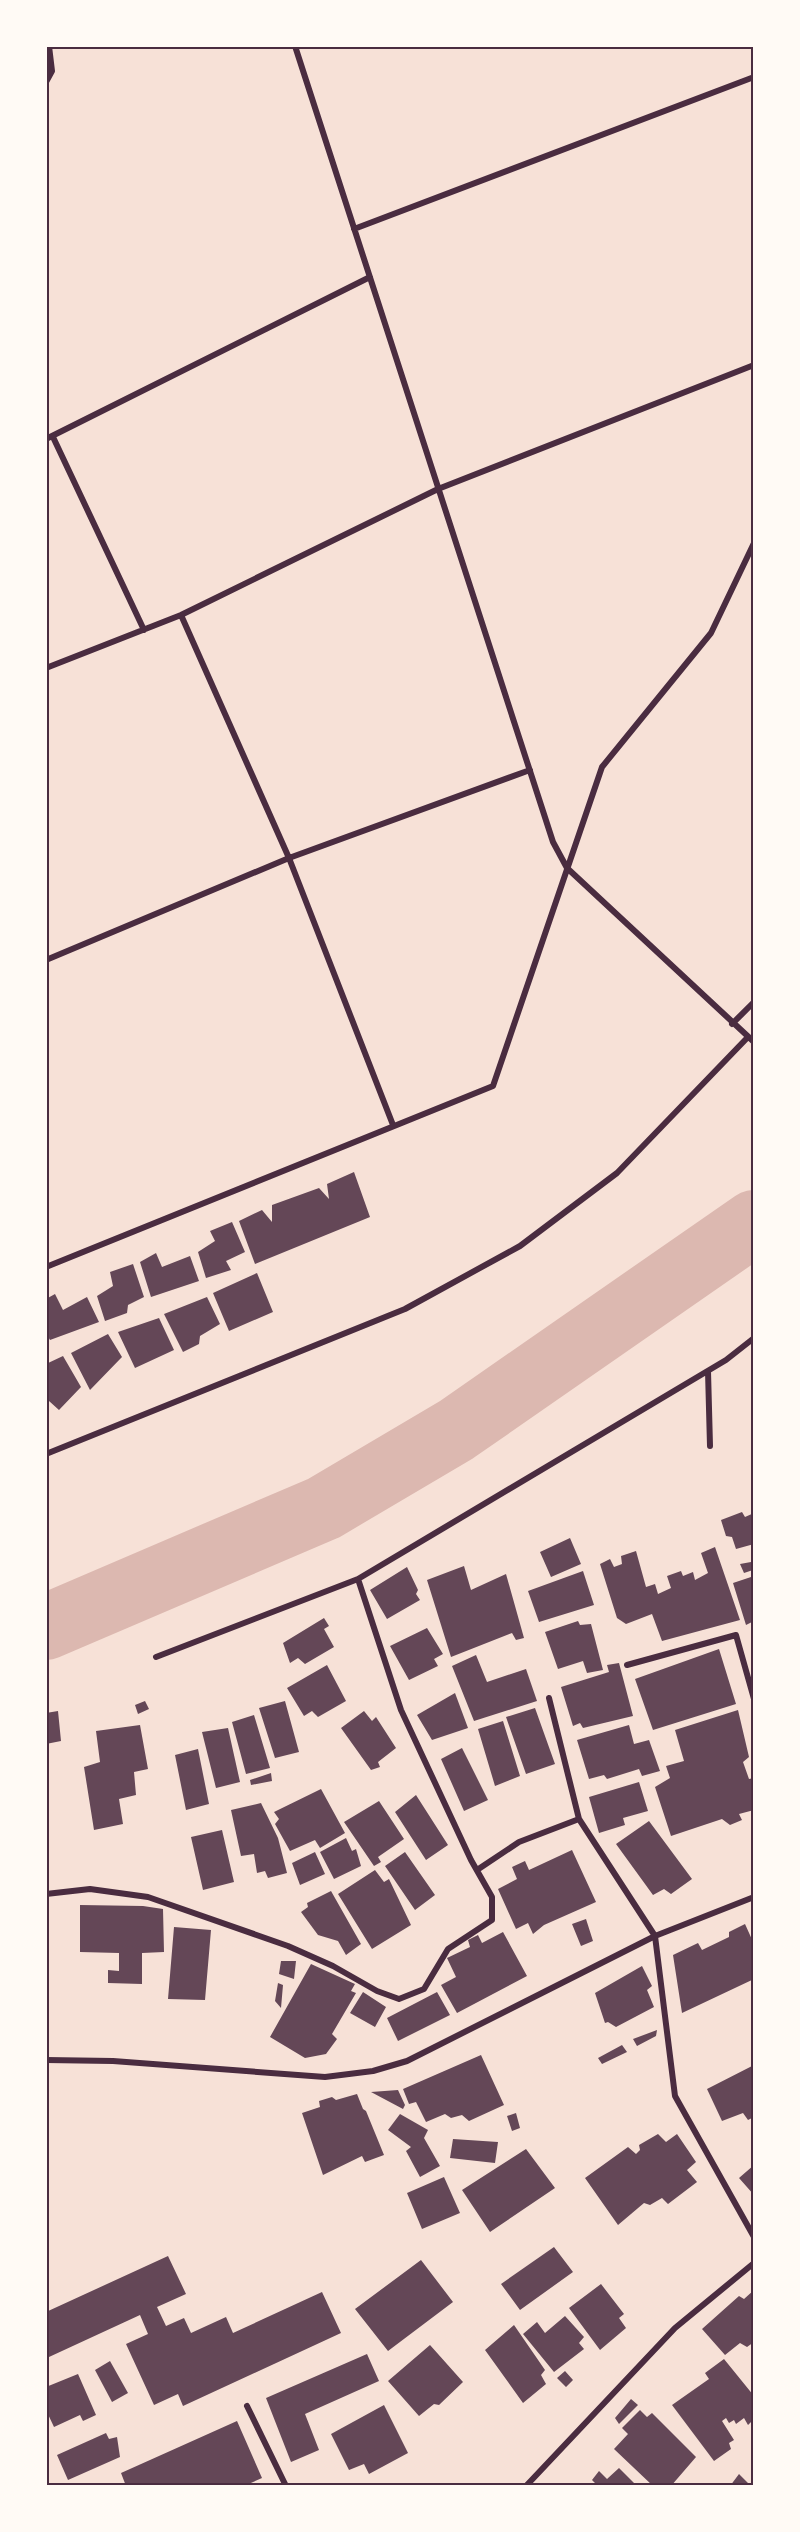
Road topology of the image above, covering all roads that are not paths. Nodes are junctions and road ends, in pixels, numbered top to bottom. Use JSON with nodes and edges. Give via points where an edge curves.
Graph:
{"nodes":[{"id":1,"x":49,"y":46,"type":"edge"},
{"id":2,"x":295,"y":46,"type":"edge"},
{"id":3,"x":753,"y":77,"type":"edge"},
{"id":4,"x":46,"y":82,"type":"edge"},
{"id":5,"x":354,"y":229,"type":"junction"},
{"id":6,"x":370,"y":278,"type":"junction"},
{"id":7,"x":753,"y":365,"type":"edge"},
{"id":8,"x":50,"y":438,"type":"edge"},
{"id":9,"x":438,"y":489,"type":"junction"},
{"id":10,"x":753,"y":543,"type":"edge"},
{"id":11,"x":181,"y":615,"type":"junction"},
{"id":12,"x":144,"y":630,"type":"junction"},
{"id":13,"x":46,"y":668,"type":"edge"},
{"id":14,"x":530,"y":770,"type":"junction"},
{"id":15,"x":289,"y":858,"type":"junction"},
{"id":16,"x":567,"y":868,"type":"junction"},
{"id":17,"x":46,"y":960,"type":"edge"},
{"id":18,"x":753,"y":1002,"type":"edge"},
{"id":19,"x":732,"y":1024,"type":"junction"},
{"id":20,"x":748,"y":1037,"type":"junction"},
{"id":21,"x":753,"y":1042,"type":"edge"},
{"id":22,"x":393,"y":1125,"type":"junction"},
{"id":23,"x":46,"y":1267,"type":"edge"},
{"id":24,"x":753,"y":1338,"type":"edge"},
{"id":25,"x":708,"y":1371,"type":"junction"},
{"id":26,"x":710,"y":1446,"type":"dead end"},
{"id":27,"x":46,"y":1454,"type":"edge"},
{"id":28,"x":358,"y":1579,"type":"junction"},
{"id":29,"x":156,"y":1657,"type":"dead end"},
{"id":30,"x":627,"y":1665,"type":"dead end"},
{"id":31,"x":549,"y":1698,"type":"dead end"},
{"id":32,"x":753,"y":1699,"type":"edge"},
{"id":33,"x":579,"y":1819,"type":"junction"},
{"id":34,"x":477,"y":1870,"type":"junction"},
{"id":35,"x":46,"y":1894,"type":"edge"},
{"id":36,"x":753,"y":1897,"type":"edge"},
{"id":37,"x":655,"y":1936,"type":"junction"},
{"id":38,"x":46,"y":2060,"type":"edge"},
{"id":39,"x":753,"y":2237,"type":"edge"},
{"id":40,"x":753,"y":2263,"type":"edge"},
{"id":41,"x":247,"y":2406,"type":"dead end"},
{"id":42,"x":286,"y":2486,"type":"edge"},
{"id":43,"x":526,"y":2486,"type":"edge"}],
"edges":[{"from":1,"to":4,"type":"street","via":[[52,71]]},
{"from":2,"to":5,"type":"street"},
{"from":3,"to":5,"type":"street"},
{"from":5,"to":6,"type":"street"},
{"from":6,"to":8,"type":"street"},
{"from":6,"to":9,"type":"street"},
{"from":7,"to":9,"type":"street"},
{"from":8,"to":12,"type":"street"},
{"from":9,"to":11,"type":"street"},
{"from":9,"to":14,"type":"street"},
{"from":10,"to":16,"type":"street","via":[[711,633],[602,767]]},
{"from":11,"to":12,"type":"street"},
{"from":11,"to":15,"type":"street"},
{"from":12,"to":13,"type":"street"},
{"from":14,"to":15,"type":"street"},
{"from":14,"to":16,"type":"street","via":[[553,842]]},
{"from":15,"to":17,"type":"street"},
{"from":15,"to":22,"type":"street"},
{"from":16,"to":19,"type":"street"},
{"from":16,"to":22,"type":"street","via":[[493,1086]]},
{"from":18,"to":19,"type":"street"},
{"from":19,"to":20,"type":"street"},
{"from":20,"to":21,"type":"street"},
{"from":20,"to":27,"type":"street","via":[[617,1173],[520,1246],[405,1309]]},
{"from":22,"to":23,"type":"street"},
{"from":24,"to":25,"type":"street"},
{"from":25,"to":26,"type":"street"},
{"from":25,"to":28,"type":"street"},
{"from":28,"to":29,"type":"street"},
{"from":28,"to":34,"type":"street","via":[[401,1710]]},
{"from":30,"to":32,"type":"street","via":[[736,1635]]},
{"from":31,"to":33,"type":"street"},
{"from":33,"to":34,"type":"street","via":[[519,1842]]},
{"from":33,"to":37,"type":"street"},
{"from":34,"to":35,"type":"street","via":[[492,1897],[492,1920],[447,1949],[424,1989],[399,1999],[288,1946],[148,1897],[90,1889]]},
{"from":36,"to":37,"type":"street"},
{"from":37,"to":38,"type":"street","via":[[407,2061],[373,2071],[325,2078],[113,2061]]},
{"from":37,"to":39,"type":"street","via":[[675,2096]]},
{"from":40,"to":43,"type":"street","via":[[675,2328]]},
{"from":41,"to":42,"type":"street"}]}
